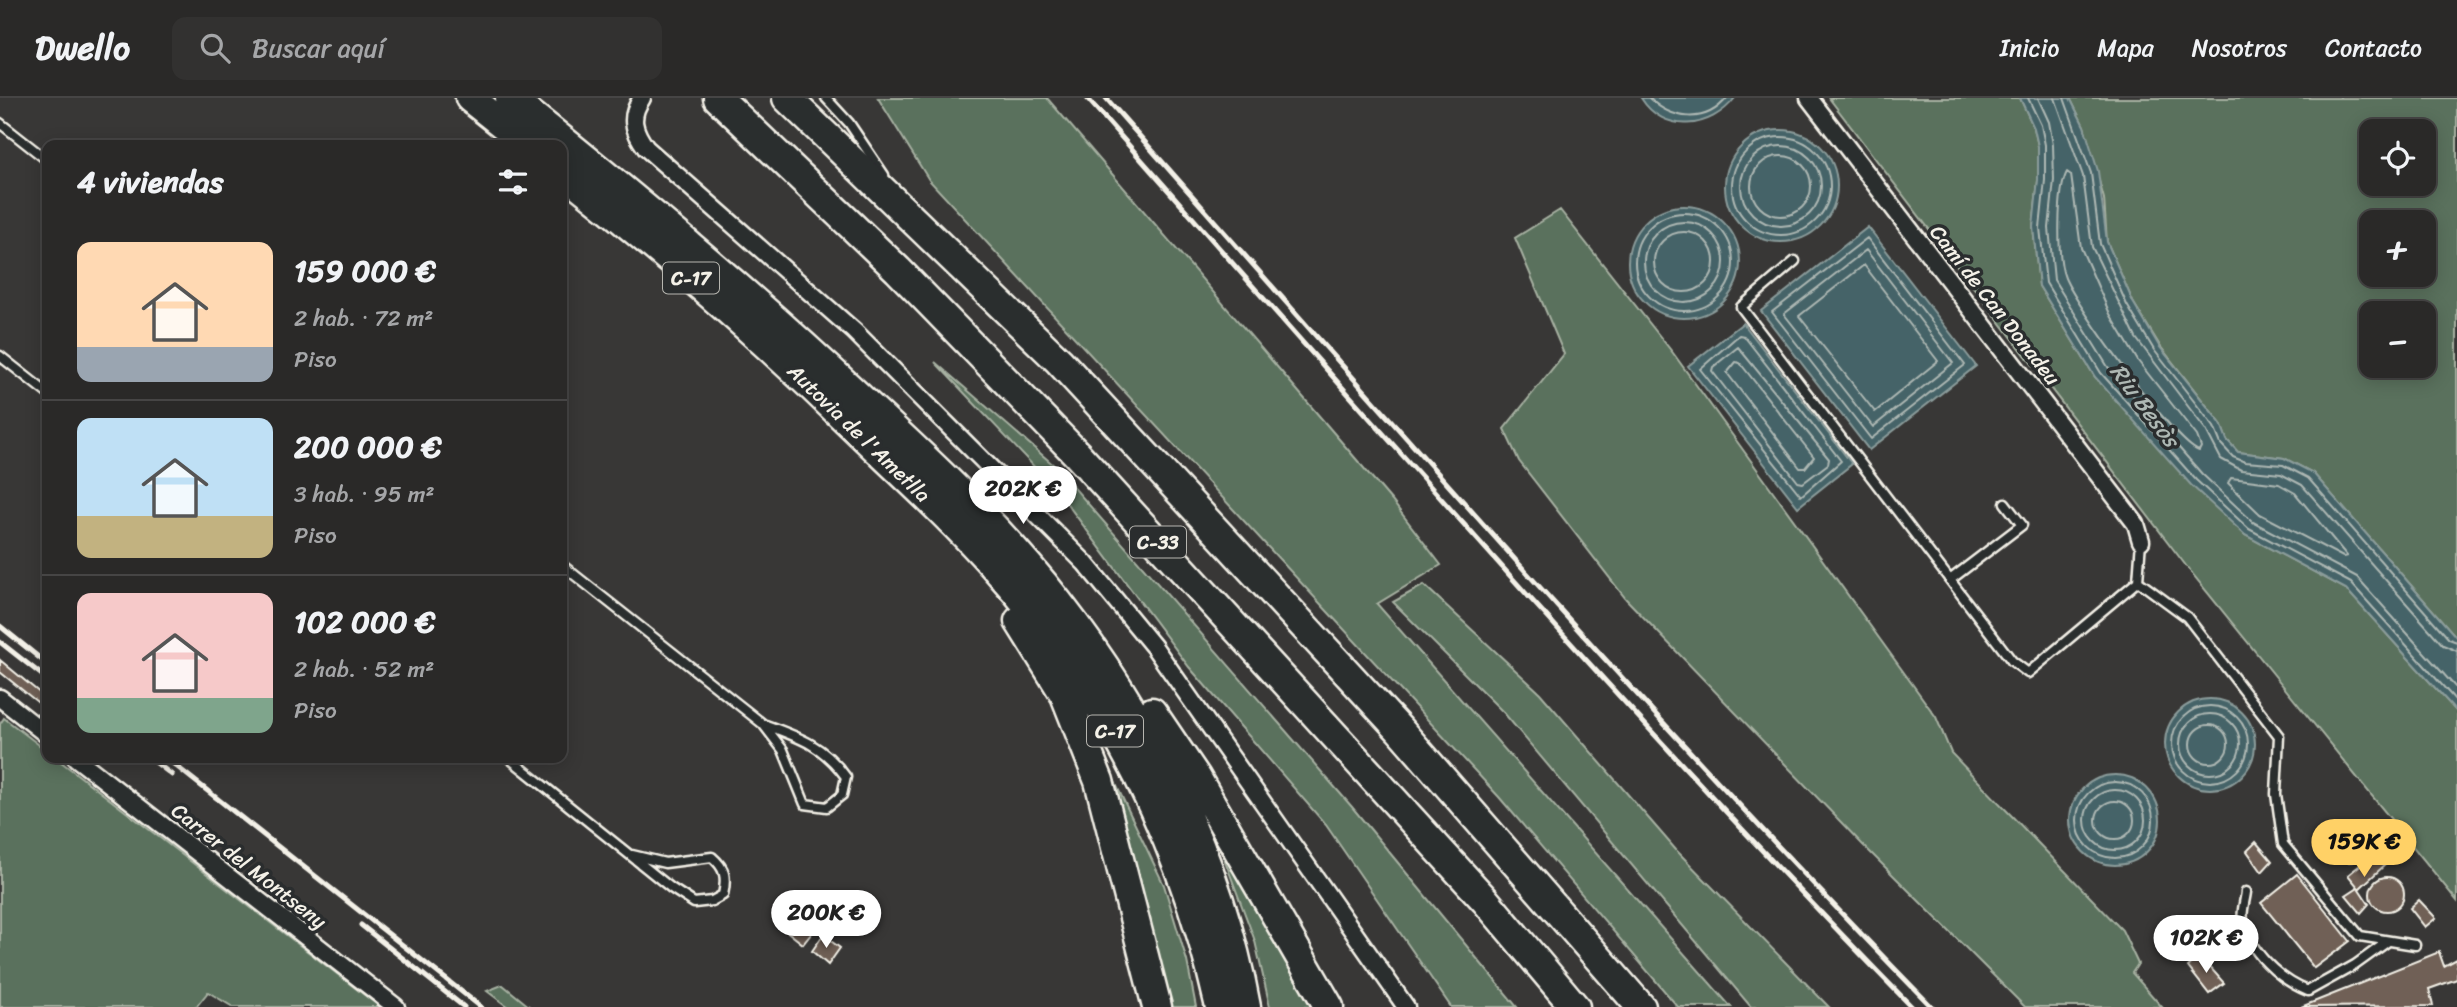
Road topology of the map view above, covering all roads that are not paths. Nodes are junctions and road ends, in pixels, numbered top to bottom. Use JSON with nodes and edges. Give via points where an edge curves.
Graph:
{"nodes":[{"id":1,"x":470,"y":98,"type":"edge"},
{"id":2,"x":510,"y":98,"type":"edge"},
{"id":3,"x":642,"y":98,"type":"edge"},
{"id":4,"x":719,"y":98,"type":"edge"},
{"id":5,"x":787,"y":98,"type":"edge"},
{"id":6,"x":826,"y":98,"type":"edge"},
{"id":7,"x":1809,"y":98,"type":"edge"},
{"id":8,"x":0,"y":122,"type":"edge"},
{"id":9,"x":523,"y":140,"type":"edge"},
{"id":10,"x":562,"y":140,"type":"edge"},
{"id":11,"x":567,"y":144,"type":"edge"},
{"id":12,"x":42,"y":156,"type":"edge"},
{"id":13,"x":567,"y":175,"type":"edge"},
{"id":14,"x":913,"y":219,"type":"junction"},
{"id":15,"x":1795,"y":261,"type":"dead end"},
{"id":16,"x":0,"y":356,"type":"edge"},
{"id":17,"x":42,"y":389,"type":"edge"},
{"id":18,"x":930,"y":501,"type":"junction"},
{"id":19,"x":2005,"y":503,"type":"dead end"},
{"id":20,"x":2141,"y":541,"type":"joint"},
{"id":21,"x":567,"y":569,"type":"edge"},
{"id":22,"x":1950,"y":580,"type":"junction"},
{"id":23,"x":2138,"y":581,"type":"junction"},
{"id":24,"x":1057,"y":600,"type":"junction"},
{"id":25,"x":0,"y":698,"type":"edge"},
{"id":26,"x":763,"y":724,"type":"junction"},
{"id":27,"x":42,"y":731,"type":"edge"},
{"id":28,"x":82,"y":763,"type":"edge"},
{"id":29,"x":515,"y":763,"type":"edge"},
{"id":30,"x":632,"y":855,"type":"junction"},
{"id":31,"x":2246,"y":892,"type":"dead end"},
{"id":32,"x":2386,"y":942,"type":"junction"},
{"id":33,"x":2415,"y":945,"type":"dead end"},
{"id":34,"x":396,"y":1007,"type":"edge"},
{"id":35,"x":1157,"y":1007,"type":"edge"},
{"id":36,"x":1220,"y":1007,"type":"edge"},
{"id":37,"x":1247,"y":1007,"type":"edge"},
{"id":38,"x":1329,"y":1007,"type":"edge"},
{"id":39,"x":1406,"y":1007,"type":"edge"},
{"id":40,"x":1575,"y":1007,"type":"edge"},
{"id":41,"x":1641,"y":1007,"type":"edge"}],
"edges":[{"from":1,"to":9,"type":"highway"},
{"from":2,"to":10,"type":"highway","number":"C-17"},
{"from":3,"to":39,"type":"street","via":[[632,121],[646,148],[854,331],[1085,563],[1154,646]]},
{"from":4,"to":40,"type":"highway","number":"C-33","via":[[898,270],[1076,453],[1485,900]]},
{"from":5,"to":14,"type":"highway","number":"C-33"},
{"from":6,"to":14,"type":"lane","number":"C-33","via":[[849,123]]},
{"from":7,"to":20,"type":"street","name":"Camí de Can Donadeu","via":[[2136,524]]},
{"from":8,"to":12,"type":"lane"},
{"from":11,"to":24,"type":"highway","number":"C-17","via":[[719,268],[830,369],[964,498]]},
{"from":13,"to":18,"type":"highway","name":"Autovia de l'Ametlla","number":"C-17","via":[[758,337]]},
{"from":14,"to":41,"type":"highway","number":"C-33","via":[[1059,360],[1399,729]]},
{"from":15,"to":22,"type":"lane","via":[[1741,307]]},
{"from":16,"to":17,"type":"lane"},
{"from":18,"to":35,"type":"highway","via":[[1046,663],[1084,739],[1116,837]]},
{"from":18,"to":36,"type":"highway","name":"Autovia de l'Ametlla","number":"C-17","via":[[1034,614],[1076,668],[1110,723],[1170,844],[1193,904]]},
{"from":19,"to":22,"type":"lane","via":[[2022,525]]},
{"from":20,"to":23,"type":"lane"},
{"from":21,"to":26,"type":"lane"},
{"from":22,"to":23,"type":"lane","via":[[2012,661],[2028,673]]},
{"from":23,"to":32,"type":"lane","via":[[2187,617],[2279,736],[2276,794],[2283,844],[2360,936]]},
{"from":24,"to":37,"type":"highway","number":"C-17","via":[[1116,682],[1180,802],[1227,928]]},
{"from":24,"to":38,"type":"highway","via":[[1142,697],[1196,777]]},
{"from":25,"to":27,"type":"street"},
{"from":26,"to":26,"type":"lane","via":[[783,750],[804,804],[827,807],[842,795],[846,776],[831,755]]},
{"from":28,"to":34,"type":"street","name":"Carrer del Montseny"},
{"from":29,"to":30,"type":"lane"},
{"from":30,"to":30,"type":"lane","via":[[694,904],[723,895],[723,866],[712,857],[665,863]]},
{"from":31,"to":32,"type":"lane","via":[[2242,919],[2255,951],[2295,986],[2308,991]]},
{"from":32,"to":33,"type":"lane"}]}
